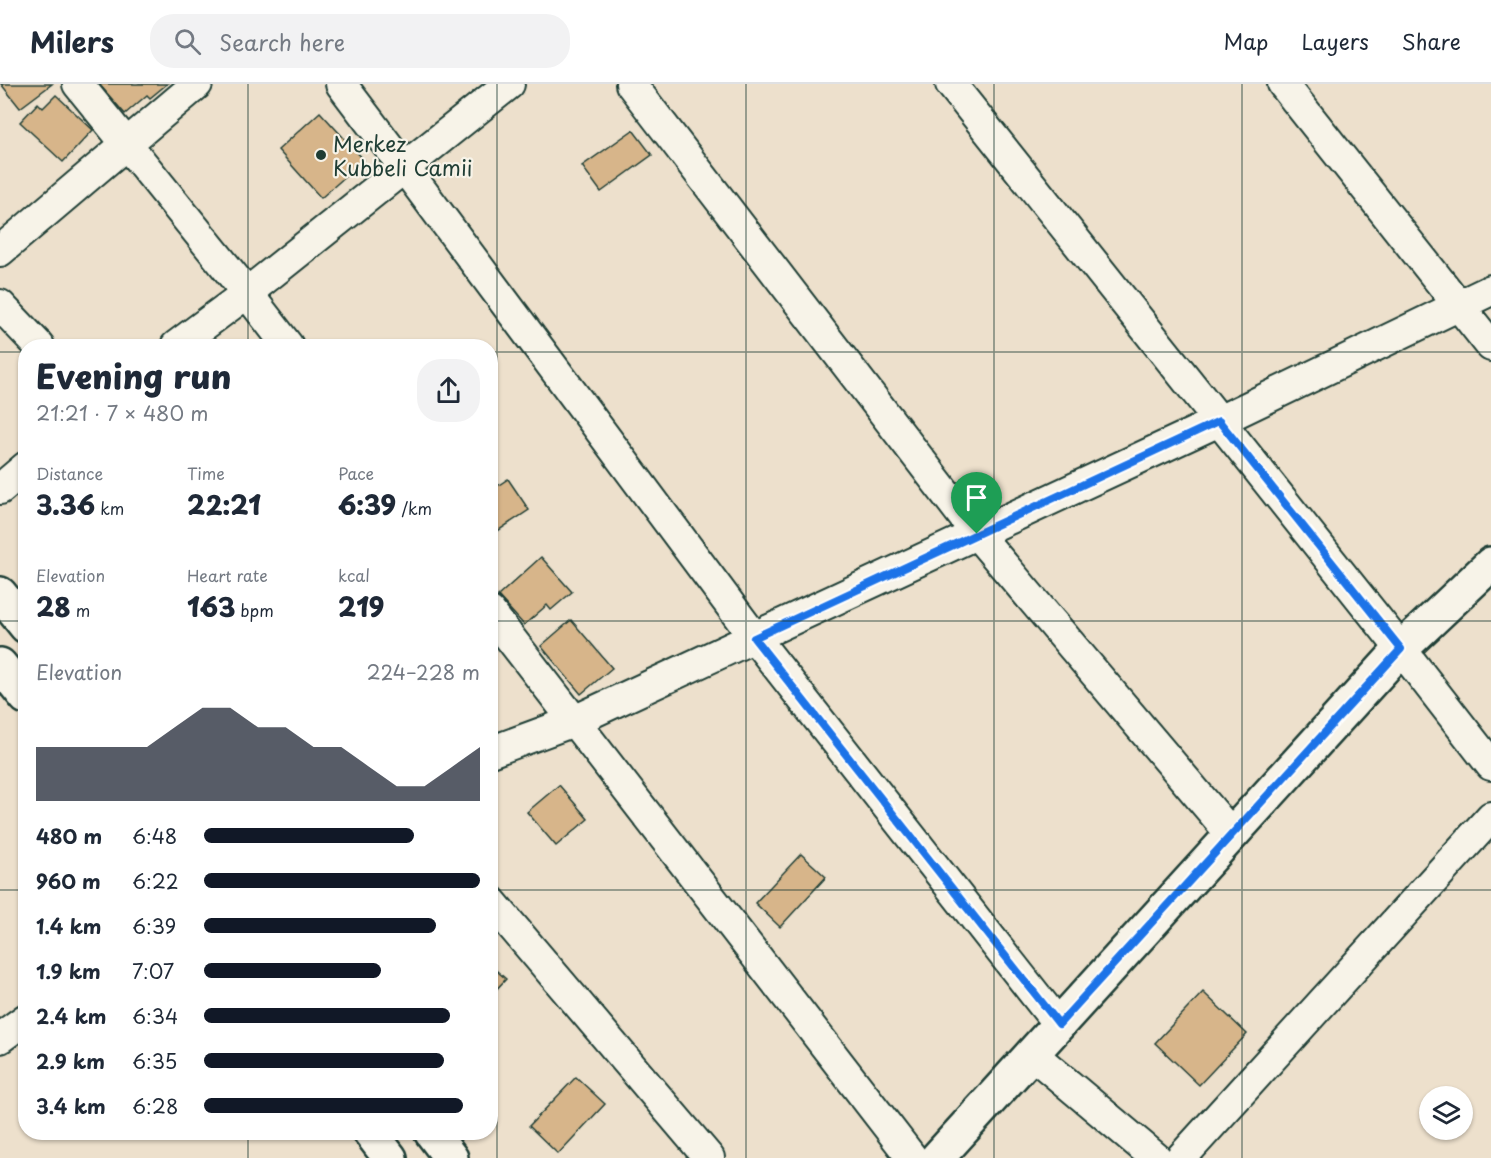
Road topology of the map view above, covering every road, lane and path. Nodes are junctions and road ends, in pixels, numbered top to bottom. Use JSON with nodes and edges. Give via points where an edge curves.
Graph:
{"nodes":[{"id":1,"x":78,"y":84,"type":"edge"},
{"id":2,"x":197,"y":84,"type":"edge"},
{"id":3,"x":341,"y":84,"type":"edge"},
{"id":4,"x":509,"y":84,"type":"edge"},
{"id":5,"x":631,"y":84,"type":"edge"},
{"id":6,"x":951,"y":84,"type":"edge"},
{"id":7,"x":1283,"y":84,"type":"edge"},
{"id":8,"x":126,"y":145,"type":"junction"},
{"id":9,"x":405,"y":168,"type":"junction"},
{"id":10,"x":0,"y":251,"type":"edge"},
{"id":11,"x":1491,"y":290,"type":"edge"},
{"id":12,"x":247,"y":293,"type":"junction"},
{"id":13,"x":0,"y":305,"type":"edge"},
{"id":14,"x":1458,"y":306,"type":"junction"},
{"id":15,"x":32,"y":339,"type":"edge"},
{"id":16,"x":186,"y":339,"type":"edge"},
{"id":17,"x":283,"y":339,"type":"edge"},
{"id":18,"x":1491,"y":346,"type":"edge"},
{"id":19,"x":1219,"y":421,"type":"junction"},
{"id":20,"x":18,"y":474,"type":"edge"},
{"id":21,"x":0,"y":489,"type":"edge"},
{"id":22,"x":977,"y":534,"type":"junction"},
{"id":23,"x":1491,"y":564,"type":"edge"},
{"id":24,"x":0,"y":594,"type":"edge"},
{"id":25,"x":18,"y":616,"type":"edge"},
{"id":26,"x":498,"y":622,"type":"edge"},
{"id":27,"x":754,"y":638,"type":"junction"},
{"id":28,"x":1401,"y":649,"type":"junction"},
{"id":29,"x":0,"y":665,"type":"edge"},
{"id":30,"x":18,"y":687,"type":"edge"},
{"id":31,"x":574,"y":721,"type":"junction"},
{"id":32,"x":498,"y":749,"type":"edge"},
{"id":33,"x":1491,"y":765,"type":"edge"},
{"id":34,"x":1491,"y":817,"type":"edge"},
{"id":35,"x":1232,"y":835,"type":"junction"},
{"id":36,"x":498,"y":909,"type":"edge"},
{"id":37,"x":1059,"y":1024,"type":"junction"},
{"id":38,"x":18,"y":1025,"type":"edge"},
{"id":39,"x":0,"y":1038,"type":"edge"},
{"id":40,"x":1032,"y":1054,"type":"junction"},
{"id":41,"x":376,"y":1140,"type":"edge"},
{"id":42,"x":437,"y":1140,"type":"edge"},
{"id":43,"x":390,"y":1158,"type":"edge"},
{"id":44,"x":451,"y":1158,"type":"edge"},
{"id":45,"x":709,"y":1158,"type":"edge"},
{"id":46,"x":912,"y":1158,"type":"edge"},
{"id":47,"x":937,"y":1158,"type":"edge"},
{"id":48,"x":1155,"y":1158,"type":"edge"},
{"id":49,"x":1180,"y":1158,"type":"edge"}],
"edges":[{"from":1,"to":8,"type":"street"},
{"from":2,"to":8,"type":"street"},
{"from":3,"to":9,"type":"street"},
{"from":4,"to":9,"type":"street"},
{"from":5,"to":22,"type":"street"},
{"from":6,"to":19,"type":"street"},
{"from":7,"to":14,"type":"street"},
{"from":8,"to":10,"type":"street"},
{"from":8,"to":12,"type":"street"},
{"from":9,"to":12,"type":"street"},
{"from":9,"to":27,"type":"street"},
{"from":11,"to":14,"type":"street"},
{"from":12,"to":16,"type":"street"},
{"from":12,"to":17,"type":"street"},
{"from":13,"to":15,"type":"street"},
{"from":14,"to":18,"type":"street"},
{"from":14,"to":19,"type":"street"},
{"from":19,"to":22,"type":"street"},
{"from":19,"to":28,"type":"street"},
{"from":20,"to":21,"type":"street"},
{"from":22,"to":27,"type":"street"},
{"from":22,"to":35,"type":"street"},
{"from":23,"to":28,"type":"street"},
{"from":24,"to":25,"type":"street"},
{"from":26,"to":31,"type":"street"},
{"from":27,"to":31,"type":"street"},
{"from":27,"to":37,"type":"street"},
{"from":28,"to":33,"type":"street"},
{"from":28,"to":35,"type":"street"},
{"from":29,"to":30,"type":"street"},
{"from":31,"to":32,"type":"street"},
{"from":31,"to":46,"type":"street"},
{"from":34,"to":49,"type":"street"},
{"from":35,"to":37,"type":"street"},
{"from":36,"to":45,"type":"street"},
{"from":37,"to":40,"type":"street"},
{"from":38,"to":39,"type":"street"},
{"from":40,"to":47,"type":"street"},
{"from":40,"to":48,"type":"street"},
{"from":41,"to":43,"type":"street"},
{"from":42,"to":44,"type":"street"}]}
